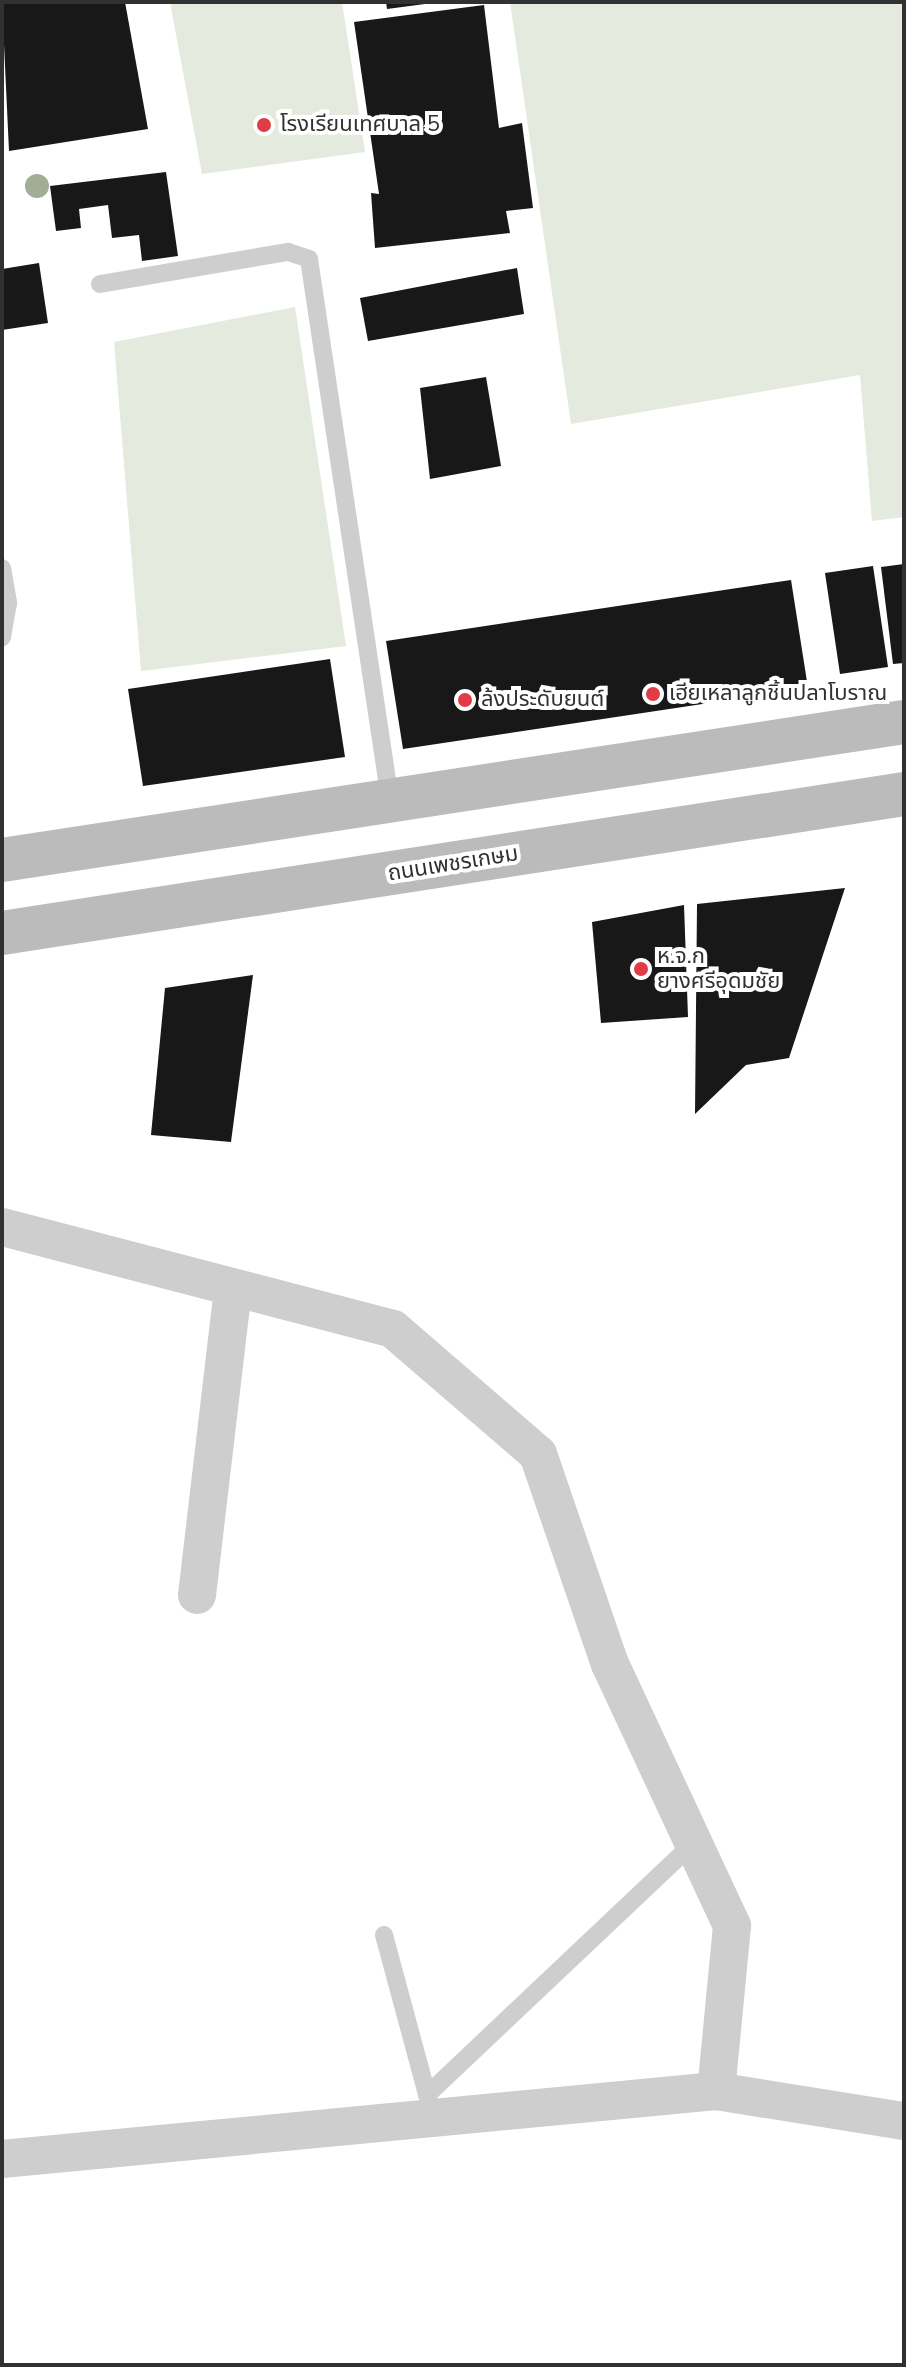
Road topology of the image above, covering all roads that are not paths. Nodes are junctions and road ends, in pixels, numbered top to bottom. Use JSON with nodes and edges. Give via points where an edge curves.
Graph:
{"nodes":[{"id":1,"x":100,"y":284,"type":"dead end"},
{"id":2,"x":2,"y":568,"type":"edge"},
{"id":3,"x":2,"y":637,"type":"edge"},
{"id":4,"x":904,"y":722,"type":"edge"},
{"id":5,"x":904,"y":794,"type":"edge"},
{"id":6,"x":390,"y":800,"type":"junction"},
{"id":7,"x":2,"y":860,"type":"edge"},
{"id":8,"x":2,"y":933,"type":"edge"},
{"id":9,"x":2,"y":1227,"type":"edge"},
{"id":10,"x":233,"y":1290,"type":"junction"},
{"id":11,"x":197,"y":1595,"type":"dead end"},
{"id":12,"x":697,"y":1840,"type":"junction"},
{"id":13,"x":384,"y":1935,"type":"dead end"},
{"id":14,"x":716,"y":2091,"type":"junction"},
{"id":15,"x":430,"y":2105,"type":"junction"},
{"id":16,"x":904,"y":2121,"type":"edge"},
{"id":17,"x":2,"y":2159,"type":"edge"}],
"edges":[{"from":1,"to":6,"type":"lane","via":[[288,252],[309,259]]},
{"from":2,"to":3,"type":"lane","via":[[8,603]]},
{"from":4,"to":6,"type":"main road"},
{"from":5,"to":8,"type":"main road","name":"ถนนเพชรเกษม"},
{"from":6,"to":7,"type":"main road"},
{"from":9,"to":10,"type":"street"},
{"from":10,"to":11,"type":"street"},
{"from":10,"to":12,"type":"street","via":[[393,1329],[538,1454],[610,1664]]},
{"from":12,"to":14,"type":"street","via":[[732,1926]]},
{"from":12,"to":15,"type":"lane"},
{"from":13,"to":15,"type":"lane"},
{"from":14,"to":15,"type":"street"},
{"from":14,"to":16,"type":"street"},
{"from":15,"to":17,"type":"street","via":[[174,2148]]}]}
